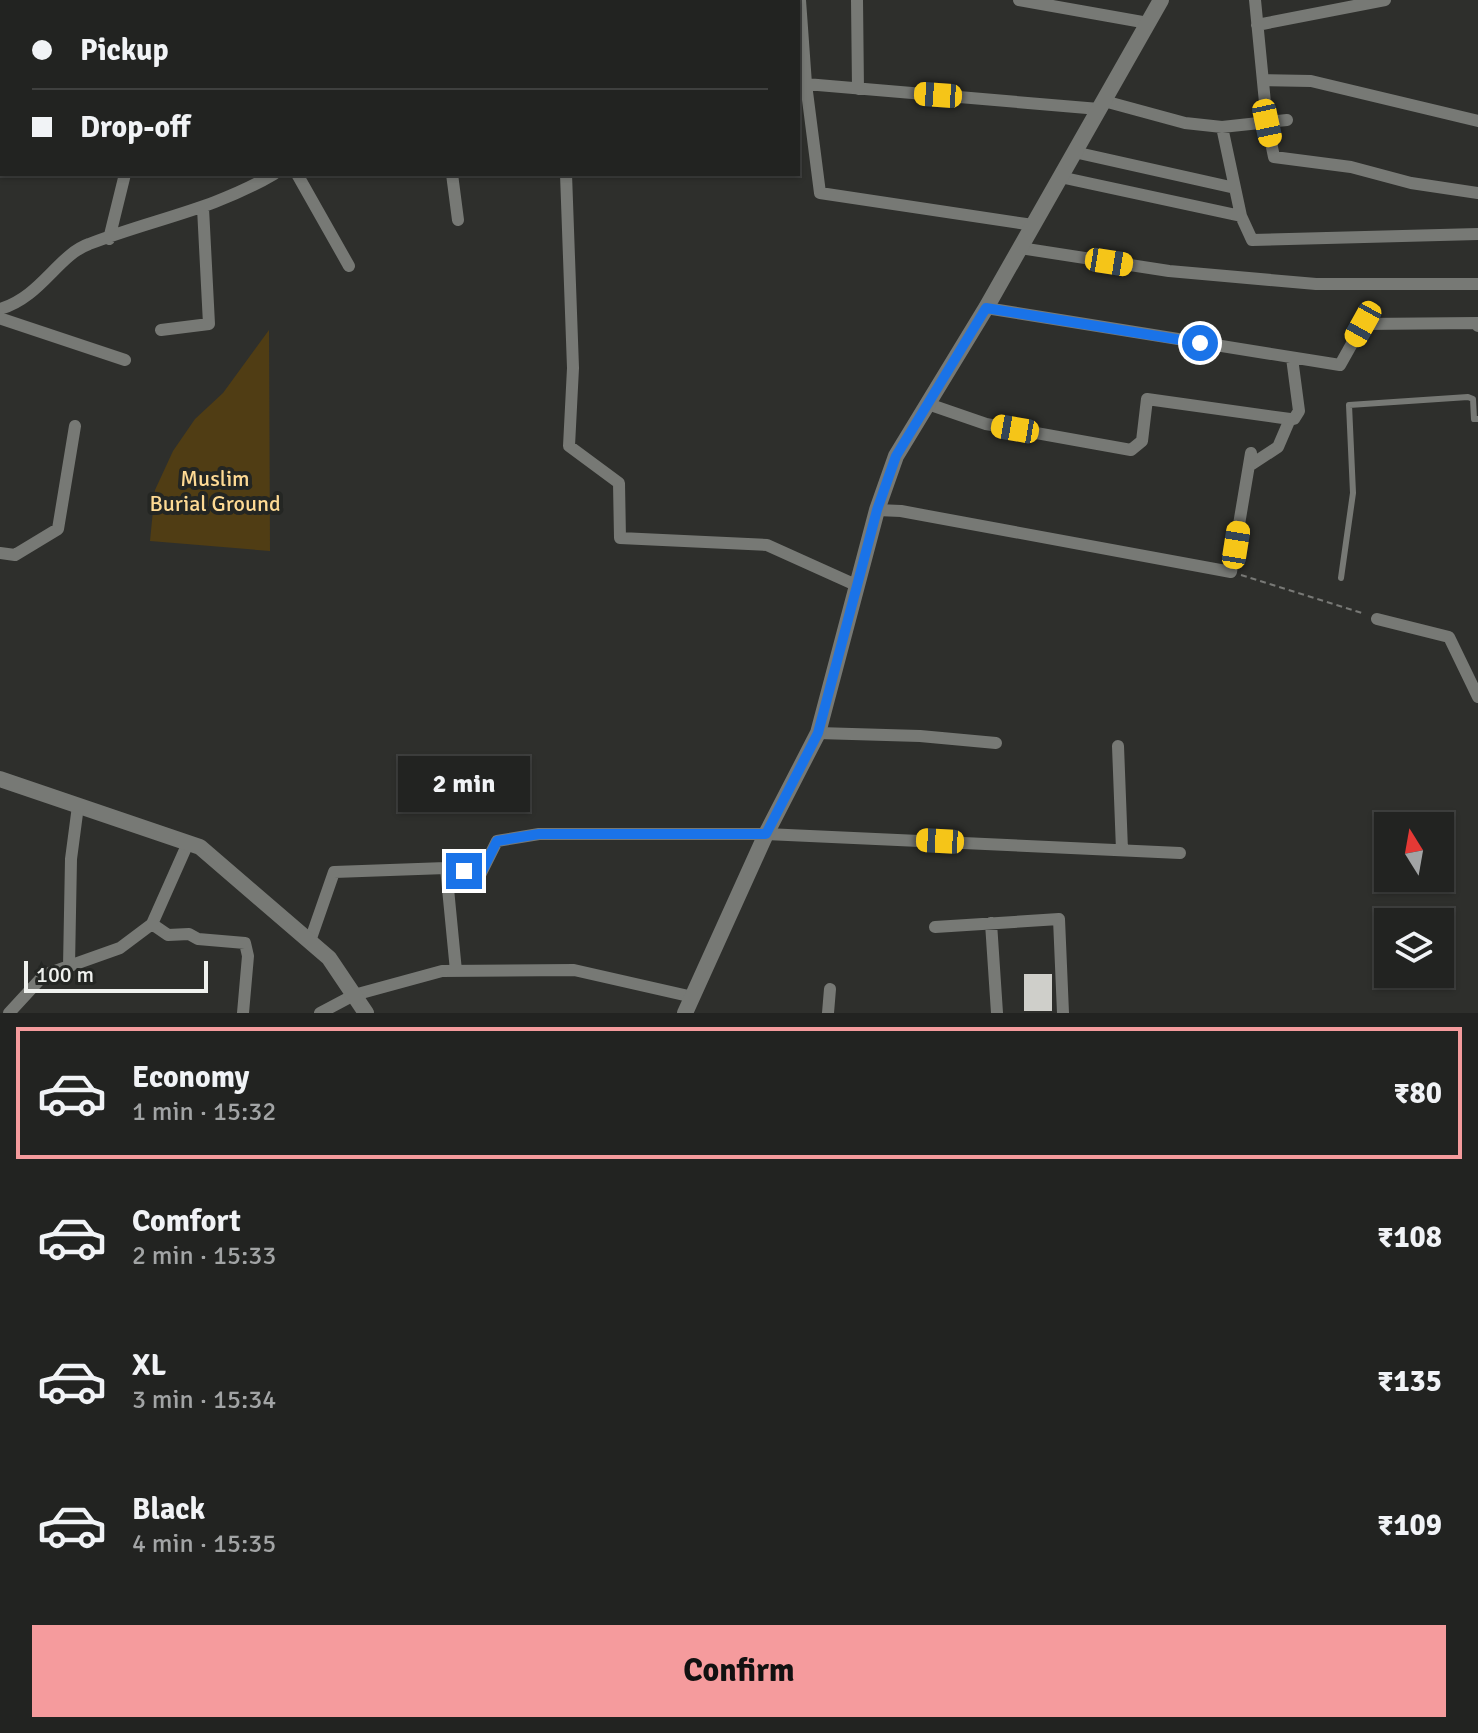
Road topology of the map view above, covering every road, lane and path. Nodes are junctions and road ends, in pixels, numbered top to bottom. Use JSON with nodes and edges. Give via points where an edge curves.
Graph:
{"nodes":[{"id":1,"x":800,"y":0,"type":"edge"},
{"id":2,"x":857,"y":0,"type":"edge"},
{"id":3,"x":1019,"y":0,"type":"edge"},
{"id":4,"x":1161,"y":0,"type":"edge"},
{"id":5,"x":1255,"y":0,"type":"edge"},
{"id":6,"x":1385,"y":0,"type":"edge"},
{"id":7,"x":1148,"y":23,"type":"junction"},
{"id":8,"x":1257,"y":25,"type":"junction"},
{"id":9,"x":1263,"y":80,"type":"junction"},
{"id":10,"x":806,"y":84,"type":"junction"},
{"id":11,"x":858,"y":89,"type":"junction"},
{"id":12,"x":1101,"y":105,"type":"junction"},
{"id":13,"x":1287,"y":120,"type":"dead end"},
{"id":14,"x":1478,"y":121,"type":"edge"},
{"id":15,"x":1267,"y":123,"type":"junction"},
{"id":16,"x":1222,"y":127,"type":"junction"},
{"id":17,"x":1074,"y":152,"type":"junction"},
{"id":18,"x":125,"y":176,"type":"edge"},
{"id":19,"x":271,"y":176,"type":"edge"},
{"id":20,"x":298,"y":176,"type":"edge"},
{"id":21,"x":452,"y":176,"type":"edge"},
{"id":22,"x":566,"y":176,"type":"edge"},
{"id":23,"x":1060,"y":177,"type":"junction"},
{"id":24,"x":1235,"y":188,"type":"junction"},
{"id":25,"x":1478,"y":193,"type":"edge"},
{"id":26,"x":203,"y":208,"type":"junction"},
{"id":27,"x":1241,"y":216,"type":"junction"},
{"id":28,"x":458,"y":220,"type":"dead end"},
{"id":29,"x":1033,"y":225,"type":"junction"},
{"id":30,"x":1478,"y":234,"type":"edge"},
{"id":31,"x":109,"y":239,"type":"junction"},
{"id":32,"x":1020,"y":248,"type":"junction"},
{"id":33,"x":349,"y":266,"type":"dead end"},
{"id":34,"x":1478,"y":284,"type":"edge"},
{"id":35,"x":986,"y":308,"type":"junction"},
{"id":36,"x":2,"y":314,"type":"edge"},
{"id":37,"x":1478,"y":326,"type":"edge"},
{"id":38,"x":161,"y":330,"type":"dead end"},
{"id":39,"x":1292,"y":358,"type":"junction"},
{"id":40,"x":125,"y":360,"type":"dead end"},
{"id":41,"x":928,"y":404,"type":"junction"},
{"id":42,"x":1290,"y":419,"type":"junction"},
{"id":43,"x":1478,"y":419,"type":"edge"},
{"id":44,"x":75,"y":426,"type":"dead end"},
{"id":45,"x":877,"y":510,"type":"junction"},
{"id":46,"x":0,"y":553,"type":"edge"},
{"id":47,"x":1231,"y":572,"type":"junction"},
{"id":48,"x":1341,"y":578,"type":"dead end"},
{"id":49,"x":858,"y":586,"type":"junction"},
{"id":50,"x":1377,"y":619,"type":"joint"},
{"id":51,"x":1478,"y":697,"type":"edge"},
{"id":52,"x":818,"y":733,"type":"junction"},
{"id":53,"x":996,"y":743,"type":"dead end"},
{"id":54,"x":1118,"y":746,"type":"dead end"},
{"id":55,"x":0,"y":779,"type":"edge"},
{"id":56,"x":78,"y":806,"type":"junction"},
{"id":57,"x":766,"y":834,"type":"junction"},
{"id":58,"x":188,"y":843,"type":"junction"},
{"id":59,"x":1122,"y":850,"type":"junction"},
{"id":60,"x":1180,"y":853,"type":"dead end"},
{"id":61,"x":446,"y":868,"type":"junction"},
{"id":62,"x":991,"y":923,"type":"junction"},
{"id":63,"x":152,"y":924,"type":"junction"},
{"id":64,"x":935,"y":927,"type":"dead end"},
{"id":65,"x":310,"y":941,"type":"junction"},
{"id":66,"x":69,"y":966,"type":"junction"},
{"id":67,"x":456,"y":971,"type":"junction"},
{"id":68,"x":830,"y":989,"type":"dead end"},
{"id":69,"x":354,"y":995,"type":"junction"},
{"id":70,"x":693,"y":997,"type":"junction"},
{"id":71,"x":9,"y":1013,"type":"edge"},
{"id":72,"x":243,"y":1013,"type":"edge"},
{"id":73,"x":320,"y":1013,"type":"edge"},
{"id":74,"x":366,"y":1013,"type":"edge"},
{"id":75,"x":685,"y":1013,"type":"edge"},
{"id":76,"x":828,"y":1013,"type":"edge"},
{"id":77,"x":997,"y":1013,"type":"edge"},
{"id":78,"x":1063,"y":1013,"type":"edge"}],
"edges":[{"from":1,"to":10,"type":"street"},
{"from":2,"to":11,"type":"street"},
{"from":3,"to":7,"type":"street"},
{"from":4,"to":7,"type":"main road"},
{"from":5,"to":8,"type":"street"},
{"from":6,"to":8,"type":"street"},
{"from":7,"to":12,"type":"main road"},
{"from":8,"to":9,"type":"street"},
{"from":9,"to":14,"type":"street","via":[[1311,81]]},
{"from":9,"to":15,"type":"street"},
{"from":10,"to":11,"type":"street"},
{"from":10,"to":29,"type":"street","via":[[820,193]]},
{"from":11,"to":12,"type":"street"},
{"from":12,"to":16,"type":"street"},
{"from":12,"to":17,"type":"main road"},
{"from":13,"to":15,"type":"street"},
{"from":15,"to":16,"type":"street"},
{"from":15,"to":25,"type":"street","via":[[1274,157]]},
{"from":16,"to":24,"type":"street"},
{"from":17,"to":23,"type":"main road"},
{"from":17,"to":24,"type":"street"},
{"from":18,"to":31,"type":"street"},
{"from":19,"to":26,"type":"street"},
{"from":20,"to":33,"type":"street"},
{"from":21,"to":28,"type":"street"},
{"from":22,"to":49,"type":"street","via":[[573,368],[569,446],[619,483],[620,538],[767,545]]},
{"from":23,"to":27,"type":"street"},
{"from":23,"to":29,"type":"main road"},
{"from":24,"to":27,"type":"street"},
{"from":26,"to":31,"type":"street"},
{"from":26,"to":38,"type":"street","via":[[209,324]]},
{"from":27,"to":30,"type":"street","via":[[1252,240]]},
{"from":29,"to":32,"type":"main road"},
{"from":31,"to":36,"type":"street","via":[[86,244]]},
{"from":32,"to":34,"type":"street","via":[[1169,271],[1316,284]]},
{"from":32,"to":35,"type":"main road"},
{"from":35,"to":39,"type":"street"},
{"from":35,"to":41,"type":"main road"},
{"from":36,"to":40,"type":"street"},
{"from":37,"to":39,"type":"street","via":[[1363,324],[1340,365]]},
{"from":39,"to":42,"type":"street","via":[[1299,411]]},
{"from":41,"to":42,"type":"street","via":[[986,424],[1131,450],[1142,441],[1147,399]]},
{"from":41,"to":45,"type":"main road","via":[[896,456]]},
{"from":42,"to":47,"type":"street","via":[[1278,447],[1250,460]]},
{"from":43,"to":48,"type":"lane","via":[[1468,397],[1349,405],[1353,493]]},
{"from":44,"to":46,"type":"street","via":[[58,529],[15,555]]},
{"from":45,"to":47,"type":"street"},
{"from":45,"to":49,"type":"main road"},
{"from":47,"to":50,"type":"path"},
{"from":49,"to":52,"type":"main road"},
{"from":50,"to":51,"type":"street","via":[[1449,637]]},
{"from":52,"to":53,"type":"street"},
{"from":52,"to":57,"type":"main road"},
{"from":54,"to":59,"type":"street"},
{"from":55,"to":56,"type":"main road"},
{"from":56,"to":58,"type":"main road"},
{"from":56,"to":66,"type":"street","via":[[71,859]]},
{"from":57,"to":59,"type":"street"},
{"from":57,"to":61,"type":"street","via":[[539,834],[497,841],[481,873]]},
{"from":57,"to":70,"type":"main road"},
{"from":58,"to":63,"type":"street"},
{"from":58,"to":65,"type":"main road","via":[[200,847]]},
{"from":59,"to":60,"type":"street"},
{"from":61,"to":65,"type":"street","via":[[334,872]]},
{"from":61,"to":67,"type":"street"},
{"from":62,"to":64,"type":"street"},
{"from":62,"to":77,"type":"street"},
{"from":62,"to":78,"type":"street","via":[[1059,919]]},
{"from":63,"to":66,"type":"street","via":[[120,948]]},
{"from":63,"to":72,"type":"street","via":[[168,935],[245,943]]},
{"from":65,"to":69,"type":"main road"},
{"from":66,"to":71,"type":"street","via":[[44,975]]},
{"from":67,"to":69,"type":"street"},
{"from":67,"to":70,"type":"street","via":[[574,970]]},
{"from":68,"to":76,"type":"street"},
{"from":69,"to":73,"type":"street"},
{"from":69,"to":74,"type":"main road"},
{"from":70,"to":75,"type":"main road"}]}
